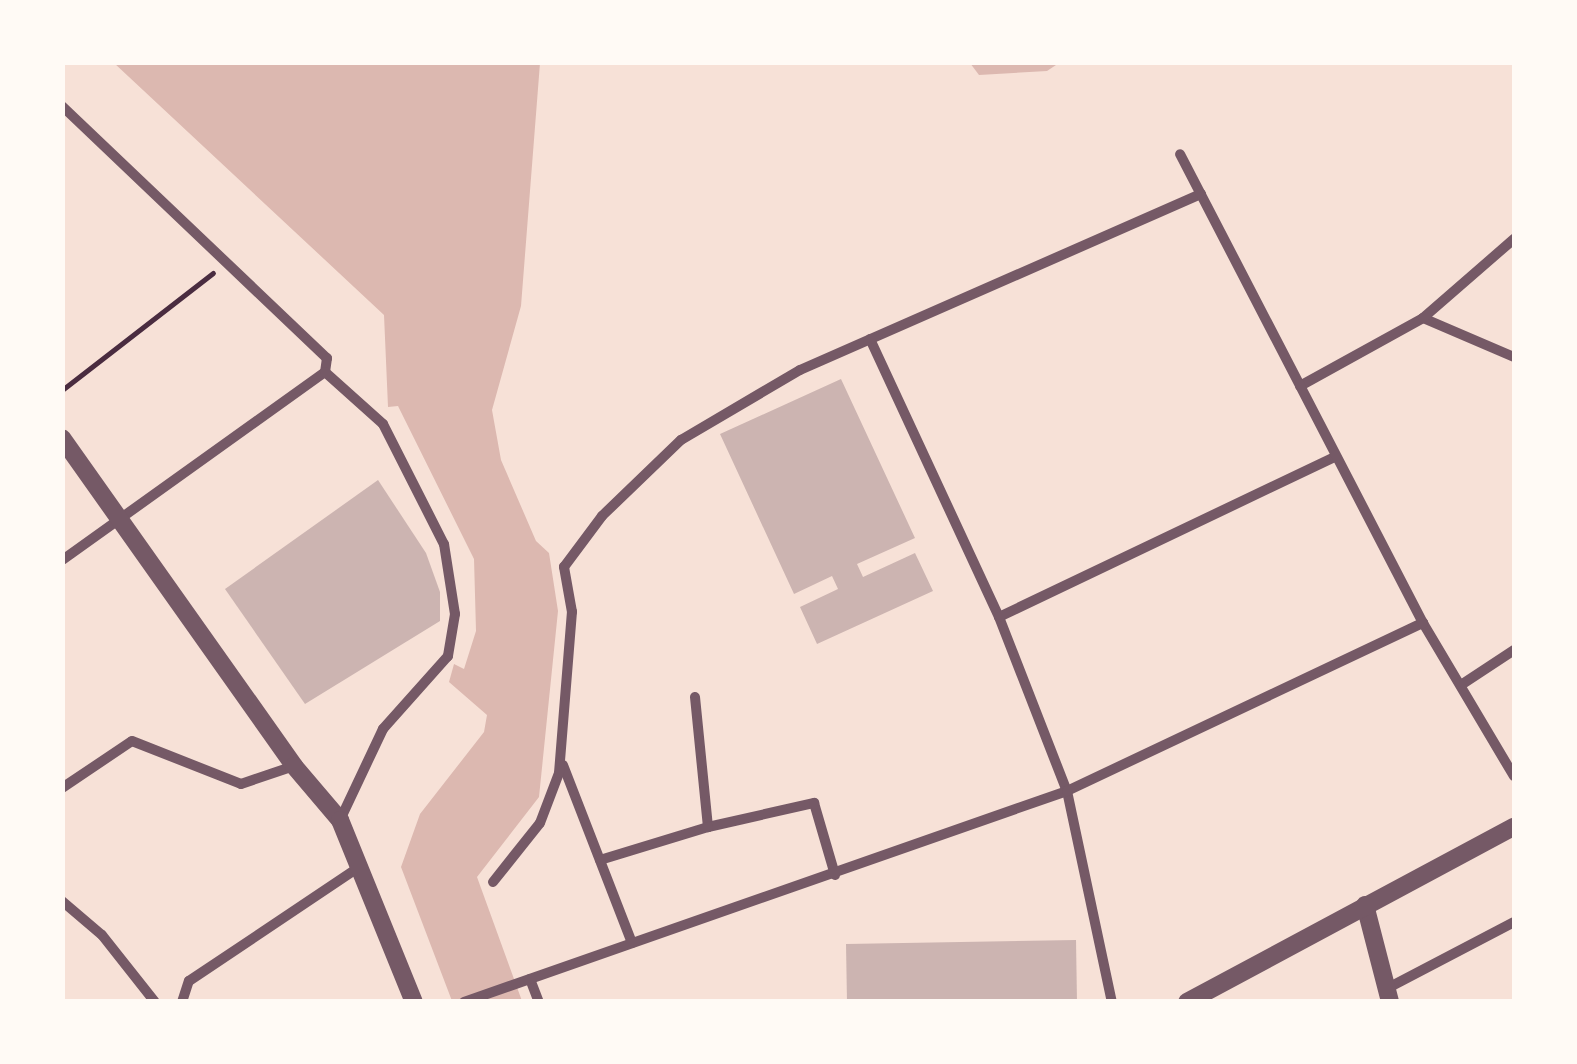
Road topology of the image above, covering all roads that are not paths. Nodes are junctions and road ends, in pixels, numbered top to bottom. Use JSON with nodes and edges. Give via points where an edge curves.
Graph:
{"nodes":[{"id":1,"x":62,"y":106,"type":"edge"},
{"id":2,"x":1180,"y":154,"type":"dead end"},
{"id":3,"x":1200,"y":194,"type":"junction"},
{"id":4,"x":1514,"y":238,"type":"edge"},
{"id":5,"x":1423,"y":318,"type":"junction"},
{"id":6,"x":870,"y":339,"type":"junction"},
{"id":7,"x":1514,"y":357,"type":"edge"},
{"id":8,"x":325,"y":372,"type":"junction"},
{"id":9,"x":1300,"y":386,"type":"junction"},
{"id":10,"x":62,"y":438,"type":"edge"},
{"id":11,"x":1336,"y":456,"type":"junction"},
{"id":12,"x":119,"y":517,"type":"junction"},
{"id":13,"x":62,"y":560,"type":"edge"},
{"id":14,"x":999,"y":617,"type":"junction"},
{"id":15,"x":1423,"y":623,"type":"junction"},
{"id":16,"x":1514,"y":650,"type":"edge"},
{"id":17,"x":1464,"y":683,"type":"junction"},
{"id":18,"x":695,"y":697,"type":"dead end"},
{"id":19,"x":560,"y":759,"type":"junction"},
{"id":20,"x":294,"y":766,"type":"junction"},
{"id":21,"x":1514,"y":776,"type":"edge"},
{"id":22,"x":62,"y":788,"type":"edge"},
{"id":23,"x":1067,"y":791,"type":"junction"},
{"id":24,"x":340,"y":820,"type":"junction"},
{"id":25,"x":708,"y":827,"type":"junction"},
{"id":26,"x":1514,"y":827,"type":"edge"},
{"id":27,"x":600,"y":860,"type":"junction"},
{"id":28,"x":359,"y":867,"type":"junction"},
{"id":29,"x":834,"y":875,"type":"junction"},
{"id":30,"x":493,"y":882,"type":"dead end"},
{"id":31,"x":62,"y":901,"type":"edge"},
{"id":32,"x":1365,"y":905,"type":"junction"},
{"id":33,"x":1514,"y":922,"type":"edge"},
{"id":34,"x":632,"y":943,"type":"junction"},
{"id":35,"x":524,"y":981,"type":"junction"},
{"id":36,"x":1389,"y":995,"type":"edge"},
{"id":37,"x":155,"y":1002,"type":"edge"},
{"id":38,"x":182,"y":1002,"type":"edge"},
{"id":39,"x":414,"y":1002,"type":"edge"},
{"id":40,"x":464,"y":1002,"type":"edge"},
{"id":41,"x":538,"y":1002,"type":"edge"},
{"id":42,"x":1112,"y":1002,"type":"edge"},
{"id":43,"x":1186,"y":1002,"type":"edge"}],
"edges":[{"from":1,"to":8,"type":"street","via":[[326,358]]},
{"from":2,"to":3,"type":"street"},
{"from":3,"to":6,"type":"street"},
{"from":3,"to":9,"type":"street"},
{"from":4,"to":5,"type":"street"},
{"from":5,"to":7,"type":"street"},
{"from":5,"to":9,"type":"street"},
{"from":6,"to":14,"type":"street"},
{"from":6,"to":19,"type":"street","via":[[800,370],[681,440],[602,516],[564,567],[572,612]]},
{"from":8,"to":12,"type":"street"},
{"from":8,"to":24,"type":"street","via":[[383,424],[444,544],[455,614],[448,656],[383,729]]},
{"from":9,"to":11,"type":"street"},
{"from":10,"to":12,"type":"street"},
{"from":11,"to":14,"type":"street"},
{"from":11,"to":15,"type":"street"},
{"from":12,"to":13,"type":"street"},
{"from":12,"to":20,"type":"street"},
{"from":14,"to":23,"type":"street"},
{"from":15,"to":17,"type":"street"},
{"from":15,"to":23,"type":"street"},
{"from":16,"to":17,"type":"street"},
{"from":17,"to":21,"type":"street"},
{"from":18,"to":25,"type":"street"},
{"from":19,"to":27,"type":"street"},
{"from":19,"to":30,"type":"street","via":[[540,824]]},
{"from":20,"to":22,"type":"street","via":[[241,784],[132,741]]},
{"from":20,"to":24,"type":"street"},
{"from":23,"to":29,"type":"street"},
{"from":23,"to":42,"type":"street"},
{"from":24,"to":28,"type":"street"},
{"from":25,"to":27,"type":"street"},
{"from":25,"to":29,"type":"street","via":[[814,803]]},
{"from":26,"to":32,"type":"street"},
{"from":27,"to":34,"type":"street"},
{"from":28,"to":38,"type":"street","via":[[189,981]]},
{"from":28,"to":39,"type":"street"},
{"from":29,"to":34,"type":"street"},
{"from":31,"to":37,"type":"street","via":[[102,935]]},
{"from":32,"to":36,"type":"street"},
{"from":32,"to":43,"type":"street"},
{"from":33,"to":36,"type":"street"},
{"from":34,"to":35,"type":"street"},
{"from":35,"to":40,"type":"street"},
{"from":35,"to":41,"type":"street"}]}
